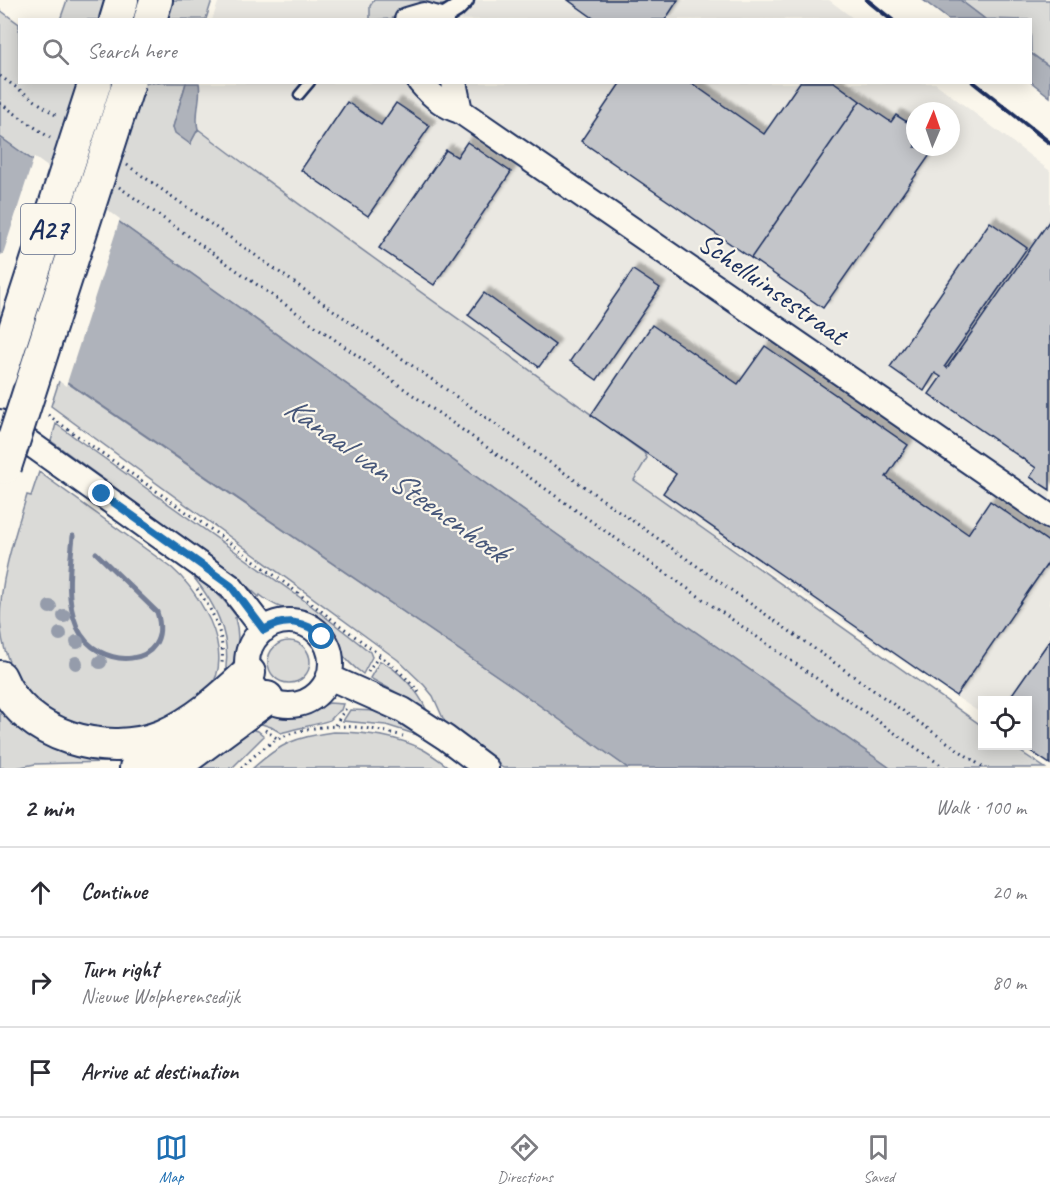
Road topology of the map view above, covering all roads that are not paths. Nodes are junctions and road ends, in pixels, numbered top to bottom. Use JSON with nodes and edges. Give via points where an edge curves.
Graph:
{"nodes":[{"id":1,"x":122,"y":0,"type":"edge"},
{"id":2,"x":156,"y":0,"type":"edge"},
{"id":3,"x":467,"y":0,"type":"edge"},
{"id":4,"x":117,"y":18,"type":"edge"},
{"id":5,"x":151,"y":18,"type":"edge"},
{"id":6,"x":414,"y":18,"type":"edge"},
{"id":7,"x":436,"y":18,"type":"edge"},
{"id":8,"x":442,"y":18,"type":"edge"},
{"id":9,"x":466,"y":18,"type":"edge"},
{"id":10,"x":94,"y":84,"type":"edge"},
{"id":11,"x":128,"y":84,"type":"edge"},
{"id":12,"x":308,"y":84,"type":"edge"},
{"id":13,"x":422,"y":84,"type":"edge"},
{"id":14,"x":454,"y":84,"type":"edge"},
{"id":15,"x":299,"y":95,"type":"dead end"},
{"id":16,"x":460,"y":111,"type":"junction"},
{"id":17,"x":0,"y":375,"type":"edge"},
{"id":18,"x":0,"y":422,"type":"edge"},
{"id":19,"x":3,"y":475,"type":"edge"},
{"id":20,"x":1050,"y":517,"type":"edge"},
{"id":21,"x":264,"y":630,"type":"junction"},
{"id":22,"x":249,"y":673,"type":"junction"},
{"id":23,"x":0,"y":677,"type":"edge"},
{"id":24,"x":329,"y":677,"type":"junction"},
{"id":25,"x":267,"y":698,"type":"junction"},
{"id":26,"x":232,"y":707,"type":"junction"},
{"id":27,"x":136,"y":768,"type":"edge"},
{"id":28,"x":486,"y":768,"type":"edge"}],
"edges":[{"from":1,"to":4,"type":"highway"},
{"from":2,"to":5,"type":"highway"},
{"from":3,"to":8,"type":"street"},
{"from":3,"to":9,"type":"street"},
{"from":6,"to":7,"type":"street"},
{"from":10,"to":17,"type":"highway","number":"A27","bridge":true},
{"from":11,"to":19,"type":"highway","number":"A27","bridge":true},
{"from":12,"to":15,"type":"lane"},
{"from":13,"to":16,"type":"street","name":"Schelluinsestraat","via":[[446,106]]},
{"from":14,"to":16,"type":"street"},
{"from":16,"to":20,"type":"street","name":"Schelluinsestraat"},
{"from":18,"to":21,"type":"street","via":[[231,586]]},
{"from":21,"to":22,"type":"street","via":[[250,649]]},
{"from":21,"to":24,"type":"street","via":[[291,621],[317,632],[329,649]]},
{"from":22,"to":25,"type":"street"},
{"from":22,"to":26,"type":"highway"},
{"from":23,"to":26,"type":"highway","via":[[16,703],[33,719],[53,732],[101,744],[132,744],[162,736],[194,719]]},
{"from":24,"to":25,"type":"street","via":[[321,690],[303,702],[288,705]]},
{"from":24,"to":28,"type":"street","via":[[403,710]]},
{"from":25,"to":26,"type":"highway"},
{"from":26,"to":27,"type":"highway","via":[[180,762]]}]}
